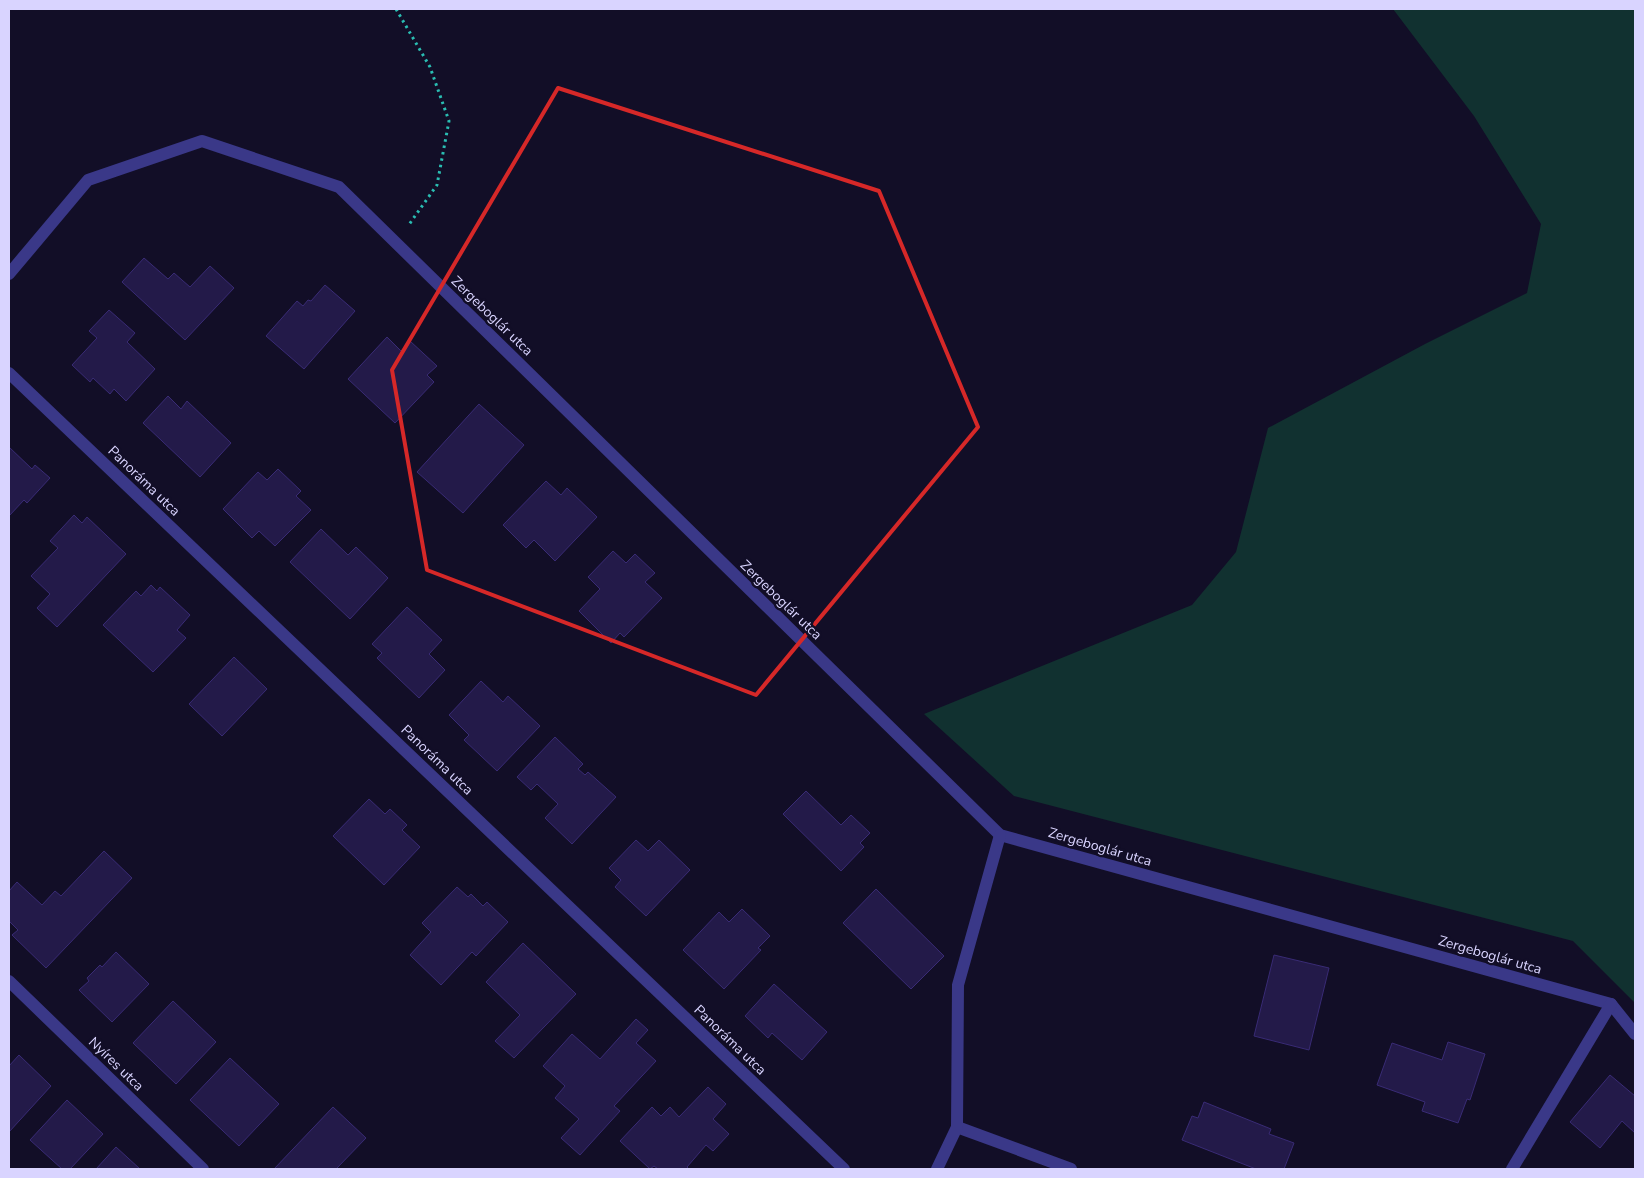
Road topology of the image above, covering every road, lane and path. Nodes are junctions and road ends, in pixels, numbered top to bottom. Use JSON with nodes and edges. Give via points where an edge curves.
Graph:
{"nodes":[{"id":1,"x":396,"y":9,"type":"edge"},
{"id":2,"x":397,"y":244,"type":"junction"},
{"id":3,"x":9,"y":274,"type":"edge"},
{"id":4,"x":9,"y":373,"type":"edge"},
{"id":5,"x":1000,"y":835,"type":"junction"},
{"id":6,"x":9,"y":981,"type":"edge"},
{"id":7,"x":1610,"y":1004,"type":"junction"},
{"id":8,"x":1635,"y":1034,"type":"edge"},
{"id":9,"x":957,"y":1127,"type":"junction"},
{"id":10,"x":203,"y":1169,"type":"edge"},
{"id":11,"x":844,"y":1169,"type":"edge"},
{"id":12,"x":937,"y":1169,"type":"edge"},
{"id":13,"x":1071,"y":1169,"type":"edge"},
{"id":14,"x":1512,"y":1169,"type":"edge"}],
"edges":[{"from":1,"to":2,"type":"path","via":[[430,67],[449,121],[436,185]]},
{"from":2,"to":3,"type":"street","name":"Zergeboglár utca","via":[[339,187],[202,141],[88,180]]},
{"from":2,"to":5,"type":"street","name":"Zergeboglár utca"},
{"from":4,"to":11,"type":"street","name":"Panoráma utca"},
{"from":5,"to":7,"type":"street","name":"Zergeboglár utca"},
{"from":5,"to":9,"type":"street","via":[[958,985]]},
{"from":6,"to":10,"type":"street","name":"Nyíres utca"},
{"from":7,"to":8,"type":"street"},
{"from":7,"to":14,"type":"street"},
{"from":9,"to":12,"type":"street"},
{"from":9,"to":13,"type":"street"}]}
